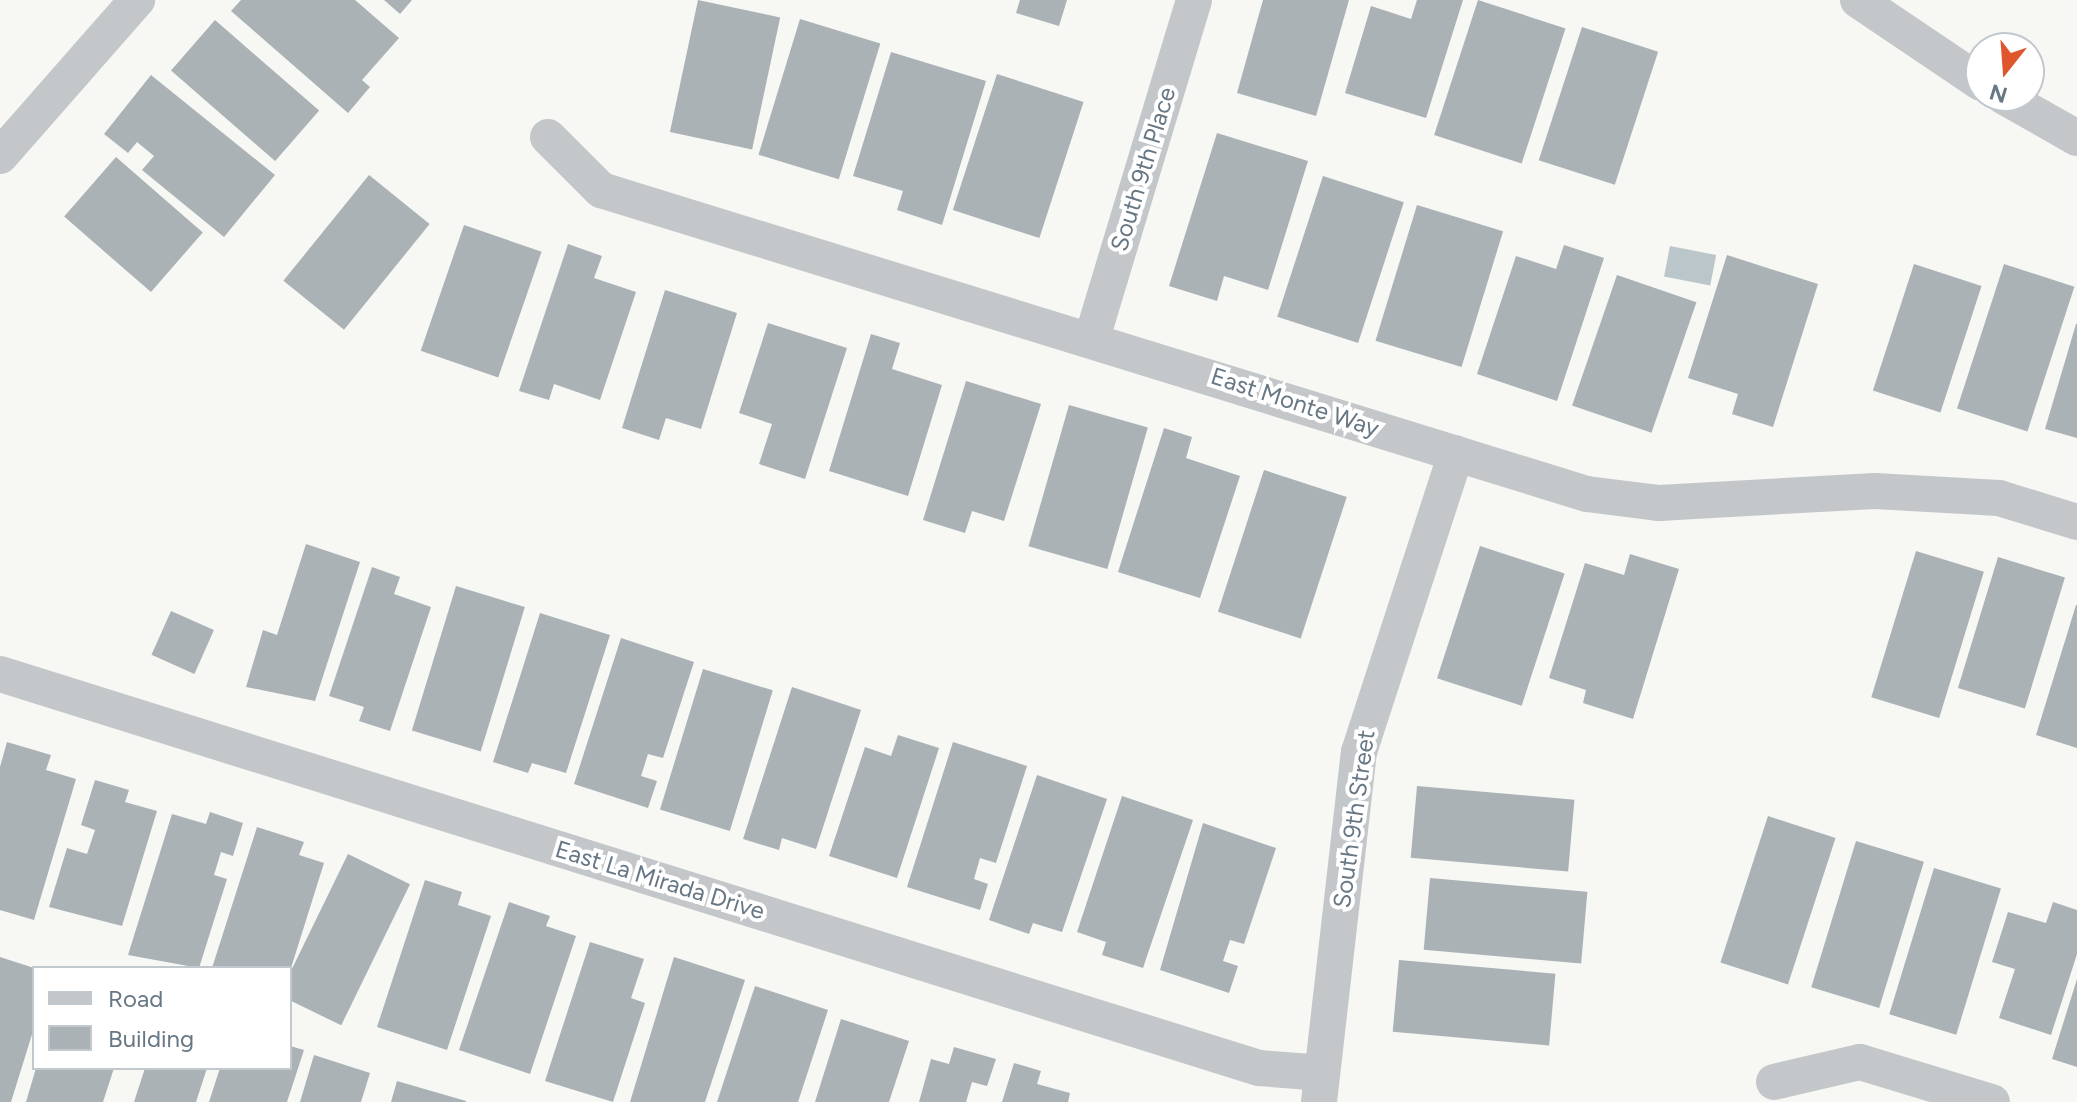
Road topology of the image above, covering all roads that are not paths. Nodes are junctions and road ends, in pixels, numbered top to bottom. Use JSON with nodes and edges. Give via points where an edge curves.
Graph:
{"nodes":[{"id":1,"x":137,"y":0,"type":"edge"},
{"id":2,"x":1194,"y":0,"type":"edge"},
{"id":3,"x":1858,"y":0,"type":"edge"},
{"id":4,"x":1965,"y":72,"type":"edge"},
{"id":5,"x":2031,"y":112,"type":"edge"},
{"id":6,"x":548,"y":137,"type":"dead end"},
{"id":7,"x":2077,"y":138,"type":"edge"},
{"id":8,"x":0,"y":156,"type":"edge"},
{"id":9,"x":1092,"y":338,"type":"junction"},
{"id":10,"x":1456,"y":453,"type":"junction"},
{"id":11,"x":2077,"y":522,"type":"edge"},
{"id":12,"x":0,"y":674,"type":"edge"},
{"id":13,"x":1774,"y":1082,"type":"dead end"},
{"id":14,"x":1321,"y":1088,"type":"edge"},
{"id":15,"x":1992,"y":1102,"type":"edge"}],
"edges":[{"from":1,"to":8,"type":"street"},
{"from":2,"to":9,"type":"street","name":"South 9th Place"},
{"from":3,"to":4,"type":"street"},
{"from":5,"to":7,"type":"street"},
{"from":6,"to":9,"type":"street","name":"East Monte Way","via":[[601,190]]},
{"from":9,"to":10,"type":"street","name":"East Monte Way"},
{"from":10,"to":11,"type":"street","name":"East Monte Way","via":[[1587,494],[1659,503],[1875,491],[1999,498]]},
{"from":10,"to":14,"type":"street","name":"South 9th Street","via":[[1359,752]]},
{"from":12,"to":14,"type":"street","name":"East La Mirada Drive"},
{"from":13,"to":15,"type":"street","via":[[1860,1062]]}]}
